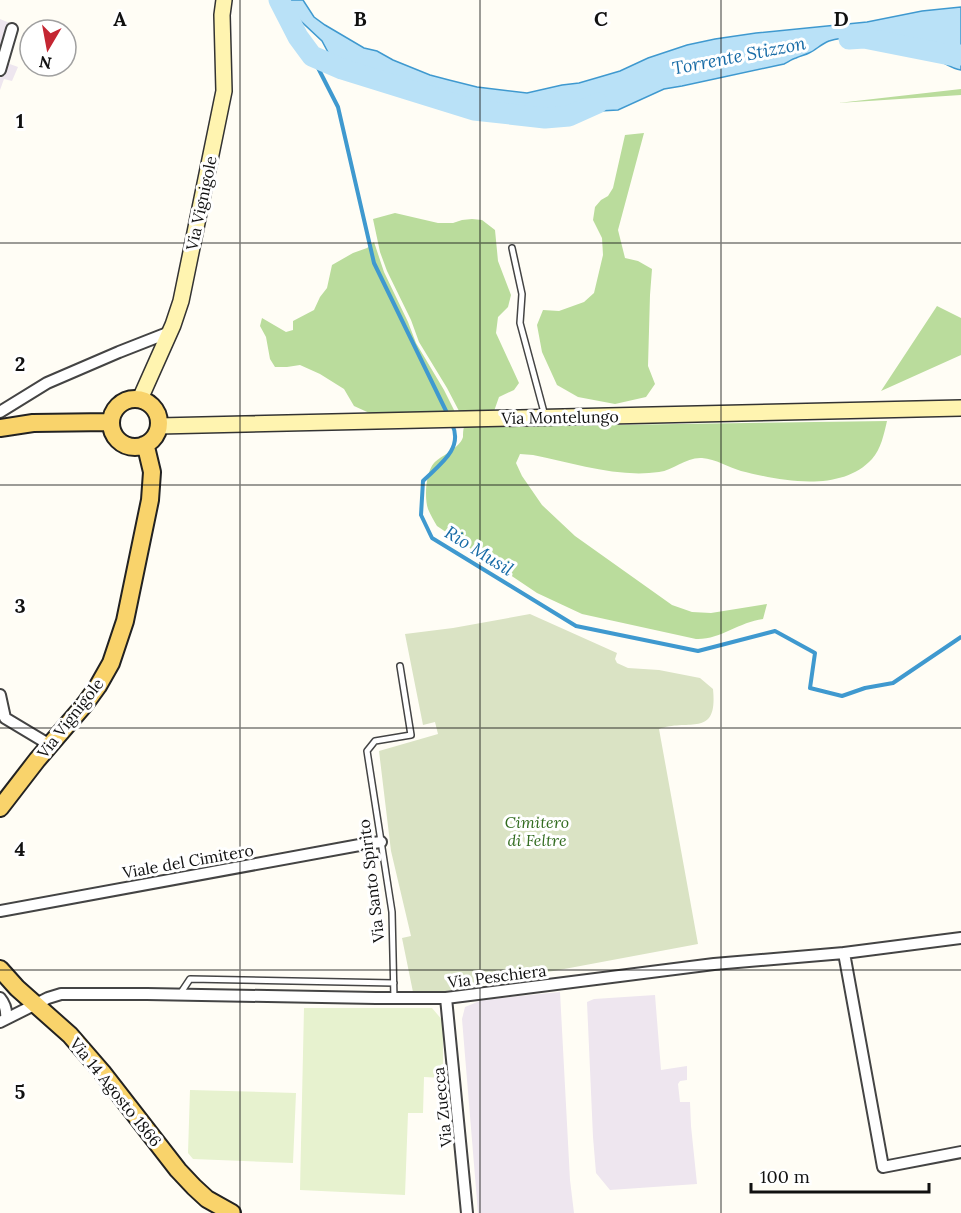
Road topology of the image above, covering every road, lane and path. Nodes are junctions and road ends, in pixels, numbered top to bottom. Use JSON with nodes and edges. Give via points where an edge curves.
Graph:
{"nodes":[{"id":1,"x":224,"y":0,"type":"edge"},
{"id":2,"x":12,"y":29,"type":"dead end"},
{"id":3,"x":0,"y":70,"type":"edge"},
{"id":4,"x":512,"y":248,"type":"dead end"},
{"id":5,"x":170,"y":332,"type":"junction"},
{"id":6,"x":140,"y":399,"type":"junction"},
{"id":7,"x":961,"y":408,"type":"edge"},
{"id":8,"x":0,"y":412,"type":"edge"},
{"id":9,"x":545,"y":417,"type":"junction"},
{"id":10,"x":110,"y":422,"type":"junction"},
{"id":11,"x":159,"y":426,"type":"junction"},
{"id":12,"x":0,"y":428,"type":"edge"},
{"id":13,"x":144,"y":445,"type":"junction"},
{"id":14,"x":400,"y":666,"type":"dead end"},
{"id":15,"x":0,"y":695,"type":"edge"},
{"id":16,"x":50,"y":745,"type":"junction"},
{"id":17,"x":0,"y":808,"type":"edge"},
{"id":18,"x":381,"y":843,"type":"junction"},
{"id":19,"x":0,"y":911,"type":"edge"},
{"id":20,"x":961,"y":938,"type":"edge"},
{"id":21,"x":844,"y":952,"type":"junction"},
{"id":22,"x":0,"y":969,"type":"edge"},
{"id":23,"x":394,"y":983,"type":"junction"},
{"id":24,"x":180,"y":994,"type":"junction"},
{"id":25,"x":0,"y":998,"type":"edge"},
{"id":26,"x":446,"y":998,"type":"junction"},
{"id":27,"x":394,"y":999,"type":"junction"},
{"id":28,"x":36,"y":1004,"type":"junction"},
{"id":29,"x":3,"y":1020,"type":"edge"},
{"id":30,"x":961,"y":1152,"type":"edge"},
{"id":31,"x":232,"y":1213,"type":"edge"},
{"id":32,"x":467,"y":1213,"type":"edge"}],
"edges":[{"from":1,"to":5,"type":"street","name":"Via Vignigole","via":[[224,91],[181,301]]},
{"from":2,"to":3,"type":"street"},
{"from":4,"to":9,"type":"lane","via":[[522,294],[520,323]]},
{"from":5,"to":6,"type":"street","name":"Via Vignigole"},
{"from":5,"to":8,"type":"street","via":[[47,383]]},
{"from":6,"to":10,"type":"main road","via":[[120,404]]},
{"from":6,"to":11,"type":"main road","via":[[156,412]]},
{"from":7,"to":9,"type":"street","name":"Via Montelungo"},
{"from":9,"to":11,"type":"street","name":"Via Montelungo"},
{"from":10,"to":12,"type":"main road","via":[[33,423]]},
{"from":10,"to":13,"type":"main road","via":[[121,443]]},
{"from":11,"to":13,"type":"main road"},
{"from":13,"to":16,"type":"main road","name":"Via Vignigole","via":[[152,471],[150,500],[118,646],[98,686]]},
{"from":14,"to":18,"type":"lane","name":"Via Santo Spirito","via":[[411,735],[375,741],[367,751]]},
{"from":15,"to":16,"type":"street","via":[[5,718]]},
{"from":16,"to":17,"type":"main road","name":"Via Vignigole"},
{"from":18,"to":19,"type":"street","name":"Viale del Cimitero"},
{"from":18,"to":23,"type":"lane","name":"Via Santo Spirito","via":[[392,912]]},
{"from":20,"to":21,"type":"street","name":"Via Peschiera"},
{"from":21,"to":26,"type":"street","name":"Via Peschiera","via":[[714,964]]},
{"from":21,"to":30,"type":"street","via":[[883,1167]]},
{"from":22,"to":28,"type":"main road","name":"Via 14 Agosto 1866"},
{"from":23,"to":24,"type":"lane","via":[[190,979]]},
{"from":23,"to":27,"type":"lane","name":"Via Santo Spirito"},
{"from":24,"to":27,"type":"street","name":"Via Peschiera"},
{"from":24,"to":28,"type":"street","name":"Via Peschiera","via":[[61,994]]},
{"from":25,"to":29,"type":"street","via":[[5,1009]]},
{"from":26,"to":27,"type":"street","name":"Via Peschiera"},
{"from":26,"to":32,"type":"street","name":"Via Zuecca"},
{"from":28,"to":29,"type":"street","name":"Via Peschiera"},
{"from":28,"to":31,"type":"main road","name":"Via 14 Agosto 1866","via":[[102,1072],[186,1178],[207,1199]]}]}
